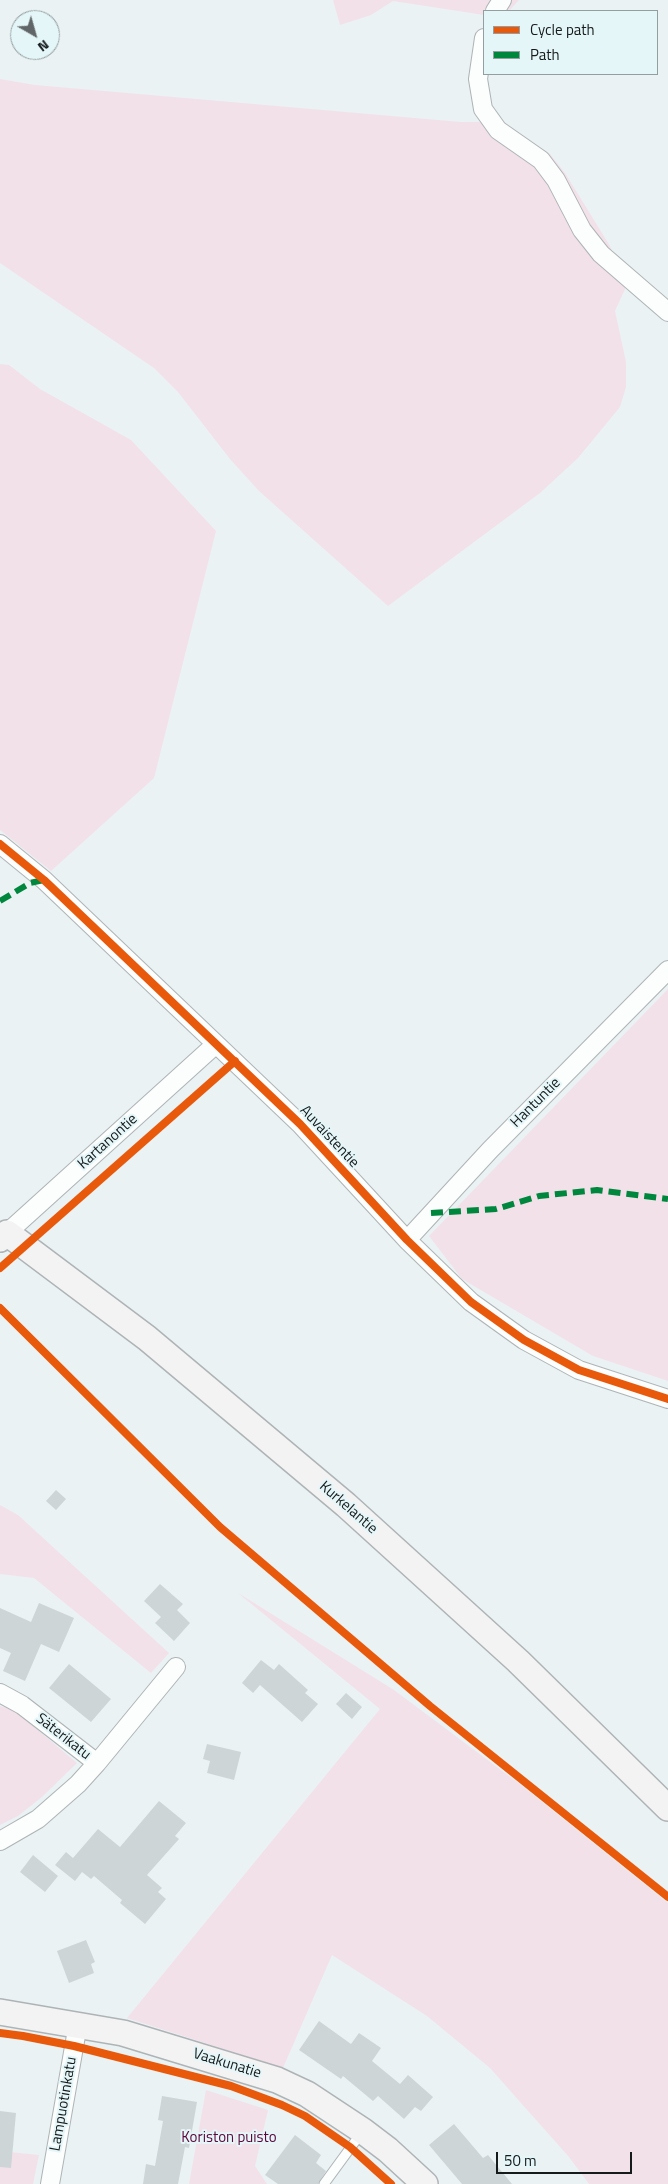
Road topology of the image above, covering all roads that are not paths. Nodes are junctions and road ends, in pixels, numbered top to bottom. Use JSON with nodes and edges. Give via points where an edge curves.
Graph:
{"nodes":[{"id":1,"x":483,"y":45,"type":"edge"},
{"id":2,"x":668,"y":312,"type":"edge"},
{"id":3,"x":0,"y":844,"type":"edge"},
{"id":4,"x":668,"y":970,"type":"edge"},
{"id":5,"x":216,"y":1044,"type":"junction"},
{"id":6,"x":4,"y":1236,"type":"edge"},
{"id":7,"x":407,"y":1240,"type":"junction"},
{"id":8,"x":668,"y":1399,"type":"edge"},
{"id":9,"x":176,"y":1667,"type":"dead end"},
{"id":10,"x":0,"y":1693,"type":"edge"},
{"id":11,"x":97,"y":1763,"type":"junction"},
{"id":12,"x":668,"y":1808,"type":"edge"},
{"id":13,"x":0,"y":1841,"type":"edge"},
{"id":14,"x":0,"y":2012,"type":"edge"},
{"id":15,"x":78,"y":2024,"type":"junction"},
{"id":16,"x":363,"y":2131,"type":"junction"},
{"id":17,"x":50,"y":2184,"type":"edge"},
{"id":18,"x":324,"y":2184,"type":"edge"},
{"id":19,"x":425,"y":2184,"type":"edge"}],
"edges":[{"from":1,"to":2,"type":"street","via":[[478,79],[482,109],[498,130],[541,160],[556,180],[582,230],[601,254]]},
{"from":3,"to":5,"type":"street","name":"Auvaistentie","via":[[44,880]]},
{"from":4,"to":7,"type":"street","name":"Hantuntie","via":[[490,1150]]},
{"from":5,"to":6,"type":"street","name":"Kartanontie"},
{"from":5,"to":7,"type":"street","name":"Auvaistentie","via":[[300,1124]]},
{"from":6,"to":12,"type":"street","name":"Kurkelantie","via":[[147,1338],[346,1505],[518,1661]]},
{"from":7,"to":8,"type":"street","name":"Auvaistentie","via":[[471,1302],[524,1340],[579,1370]]},
{"from":9,"to":11,"type":"street"},
{"from":10,"to":11,"type":"street","name":"Säterikatu","via":[[22,1705]]},
{"from":11,"to":13,"type":"street","name":"Säterikatu","via":[[38,1819]]},
{"from":14,"to":15,"type":"street","name":"Vaakunatie"},
{"from":15,"to":16,"type":"street","name":"Vaakunatie","via":[[142,2039],[277,2080],[307,2094]]},
{"from":15,"to":17,"type":"street","name":"Lampuotinkatu"},
{"from":16,"to":18,"type":"lane"},
{"from":16,"to":19,"type":"street","name":"Vaakunatie"}]}
